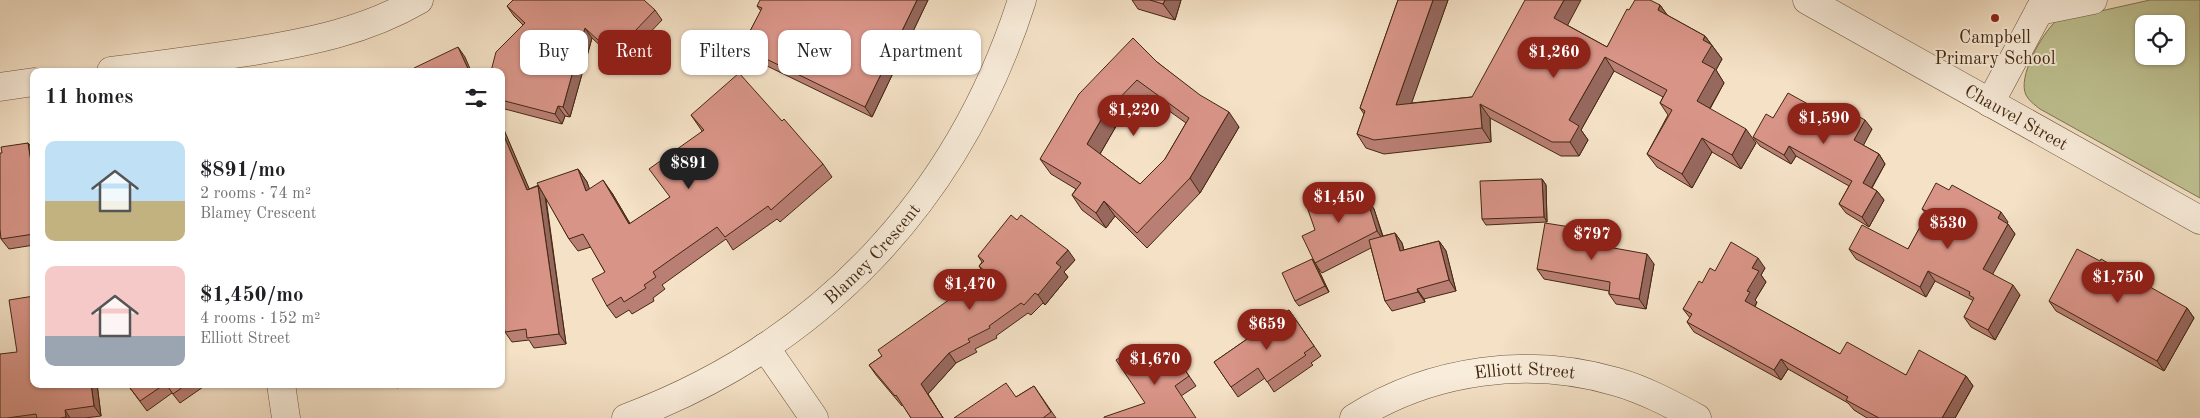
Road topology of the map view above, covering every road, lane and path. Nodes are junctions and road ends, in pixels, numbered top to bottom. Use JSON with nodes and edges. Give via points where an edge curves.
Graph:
{"nodes":[{"id":1,"x":419,"y":0,"type":"edge"},
{"id":2,"x":1022,"y":0,"type":"edge"},
{"id":3,"x":1807,"y":0,"type":"edge"},
{"id":4,"x":2093,"y":0,"type":"edge"},
{"id":5,"x":2042,"y":6,"type":"edge"},
{"id":6,"x":235,"y":63,"type":"edge"},
{"id":7,"x":158,"y":68,"type":"edge"},
{"id":8,"x":30,"y":83,"type":"edge"},
{"id":9,"x":0,"y":87,"type":"edge"},
{"id":10,"x":1990,"y":103,"type":"junction"},
{"id":11,"x":2200,"y":220,"type":"edge"},
{"id":12,"x":766,"y":347,"type":"junction"},
{"id":13,"x":282,"y":388,"type":"edge"},
{"id":14,"x":286,"y":418,"type":"edge"},
{"id":15,"x":626,"y":418,"type":"edge"},
{"id":16,"x":814,"y":418,"type":"edge"},
{"id":17,"x":1354,"y":418,"type":"edge"},
{"id":18,"x":1697,"y":418,"type":"edge"}],
"edges":[{"from":1,"to":6,"type":"street","via":[[380,21]]},
{"from":2,"to":12,"type":"street","name":"Blamey Crescent","via":[[987,91],[924,197],[862,268]]},
{"from":3,"to":10,"type":"street","name":"Chauvel Street"},
{"from":4,"to":5,"type":"street"},
{"from":5,"to":10,"type":"street"},
{"from":6,"to":7,"type":"street"},
{"from":8,"to":9,"type":"street"},
{"from":10,"to":11,"type":"street","name":"Chauvel Street"},
{"from":12,"to":15,"type":"street","name":"Blamey Crescent","via":[[699,386]]},
{"from":12,"to":16,"type":"street"},
{"from":13,"to":14,"type":"street"},
{"from":17,"to":18,"type":"street","name":"Elliott Street","via":[[1393,396],[1427,383],[1472,373],[1525,369],[1572,371],[1620,382]]}]}
